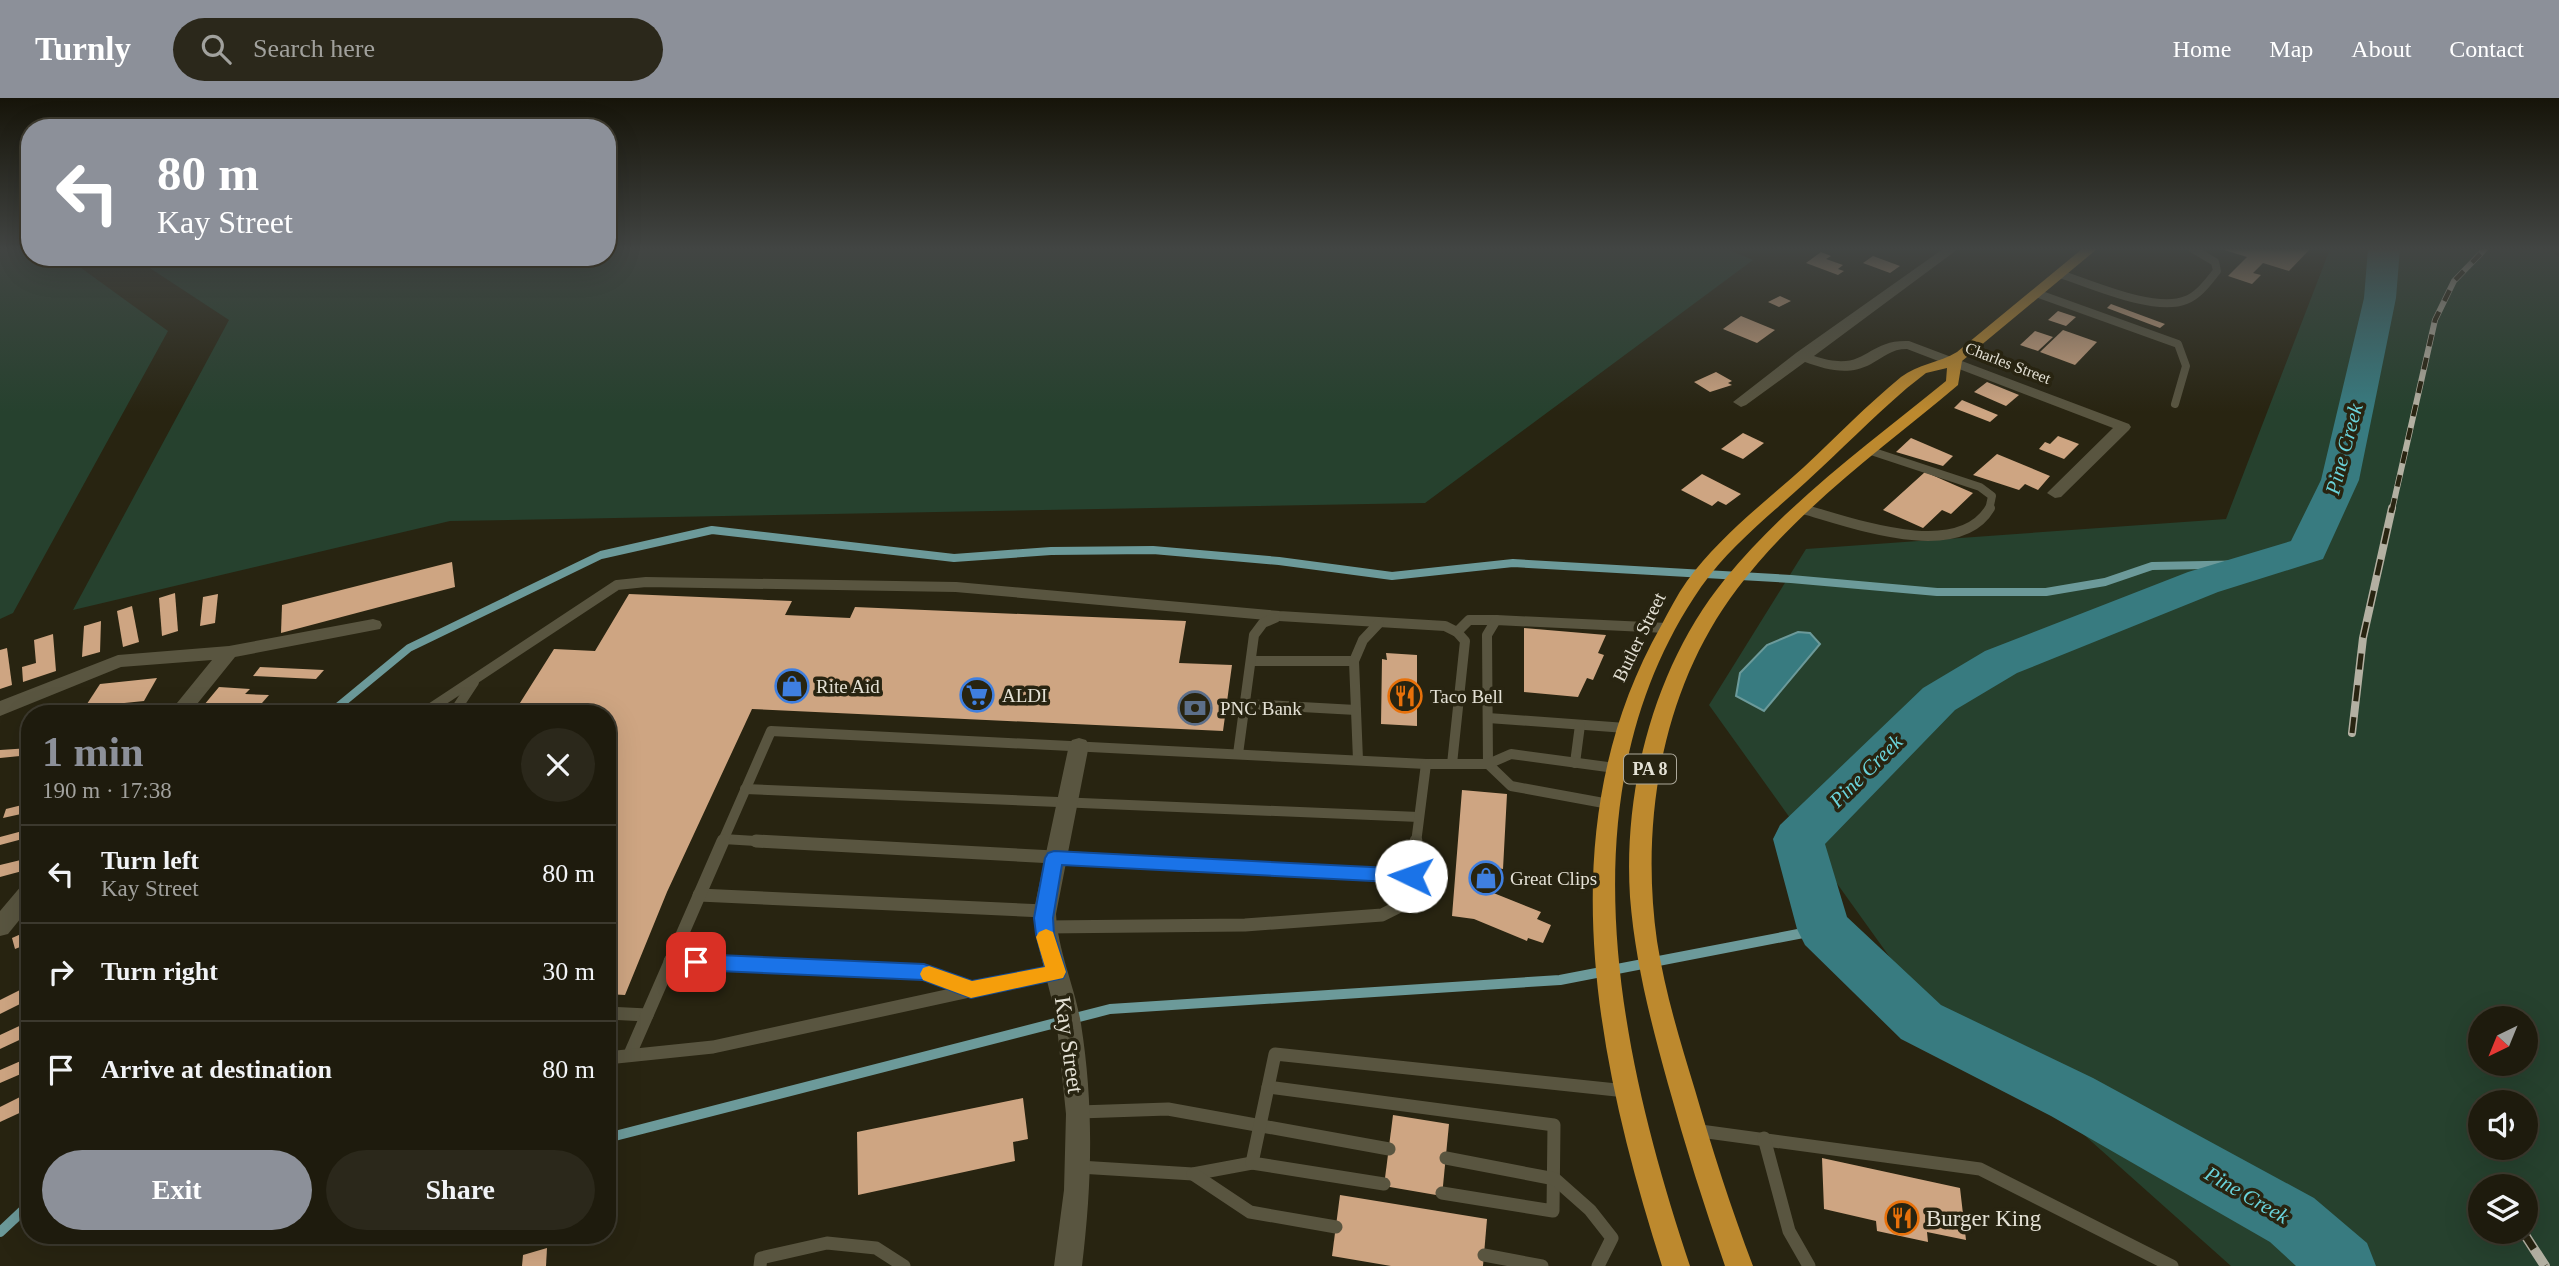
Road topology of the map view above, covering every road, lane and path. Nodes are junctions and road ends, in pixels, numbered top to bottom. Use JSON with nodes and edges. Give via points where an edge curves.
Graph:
{"nodes":[{"id":1,"x":1875,"y":304,"type":"edge"},
{"id":2,"x":2023,"y":304,"type":"edge"},
{"id":3,"x":2065,"y":304,"type":"edge"},
{"id":4,"x":1801,"y":356,"type":"junction"},
{"id":5,"x":1955,"y":361,"type":"junction"},
{"id":6,"x":1741,"y":402,"type":"dead end"},
{"id":7,"x":2175,"y":404,"type":"dead end"},
{"id":8,"x":2123,"y":427,"type":"joint"},
{"id":9,"x":1871,"y":452,"type":"junction"},
{"id":10,"x":2055,"y":493,"type":"dead end"},
{"id":11,"x":1803,"y":509,"type":"junction"},
{"id":12,"x":1279,"y":617,"type":"junction"},
{"id":13,"x":1496,"y":620,"type":"junction"},
{"id":14,"x":1379,"y":623,"type":"junction"},
{"id":15,"x":373,"y":625,"type":"dead end"},
{"id":16,"x":1667,"y":628,"type":"junction"},
{"id":17,"x":1457,"y":632,"type":"junction"},
{"id":18,"x":229,"y":652,"type":"junction"},
{"id":19,"x":1251,"y":661,"type":"junction"},
{"id":20,"x":1354,"y":661,"type":"junction"},
{"id":21,"x":477,"y":677,"type":"junction"},
{"id":22,"x":1245,"y":704,"type":"junction"},
{"id":23,"x":185,"y":705,"type":"edge"},
{"id":24,"x":435,"y":705,"type":"edge"},
{"id":25,"x":459,"y":705,"type":"edge"},
{"id":26,"x":0,"y":709,"type":"edge"},
{"id":27,"x":1356,"y":710,"type":"junction"},
{"id":28,"x":1488,"y":718,"type":"junction"},
{"id":29,"x":1580,"y":725,"type":"junction"},
{"id":30,"x":1626,"y":728,"type":"junction"},
{"id":31,"x":1079,"y":745,"type":"junction"},
{"id":32,"x":1238,"y":754,"type":"junction"},
{"id":33,"x":1358,"y":760,"type":"junction"},
{"id":34,"x":1575,"y":763,"type":"junction"},
{"id":35,"x":1426,"y":764,"type":"junction"},
{"id":36,"x":1452,"y":764,"type":"junction"},
{"id":37,"x":1488,"y":764,"type":"junction"},
{"id":38,"x":1615,"y":768,"type":"junction"},
{"id":39,"x":745,"y":789,"type":"junction"},
{"id":40,"x":1067,"y":801,"type":"junction"},
{"id":41,"x":1609,"y":804,"type":"junction"},
{"id":42,"x":1419,"y":817,"type":"junction"},
{"id":43,"x":723,"y":839,"type":"junction"},
{"id":44,"x":1054,"y":858,"type":"junction"},
{"id":45,"x":1411,"y":876,"type":"junction"},
{"id":46,"x":699,"y":895,"type":"junction"},
{"id":47,"x":21,"y":902,"type":"edge"},
{"id":48,"x":1044,"y":919,"type":"junction"},
{"id":49,"x":0,"y":927,"type":"edge"},
{"id":50,"x":670,"y":961,"type":"junction"},
{"id":51,"x":1059,"y":982,"type":"junction"},
{"id":52,"x":971,"y":990,"type":"junction"},
{"id":53,"x":616,"y":1013,"type":"edge"},
{"id":54,"x":647,"y":1014,"type":"junction"},
{"id":55,"x":630,"y":1054,"type":"junction"},
{"id":56,"x":616,"y":1056,"type":"edge"},
{"id":57,"x":1268,"y":1087,"type":"junction"},
{"id":58,"x":1626,"y":1091,"type":"junction"},
{"id":59,"x":1079,"y":1112,"type":"junction"},
{"id":60,"x":1259,"y":1127,"type":"junction"},
{"id":61,"x":1693,"y":1130,"type":"junction"},
{"id":62,"x":1764,"y":1138,"type":"junction"},
{"id":63,"x":1389,"y":1149,"type":"dead end"},
{"id":64,"x":1446,"y":1158,"type":"dead end"},
{"id":65,"x":1252,"y":1163,"type":"junction"},
{"id":66,"x":1079,"y":1167,"type":"junction"},
{"id":67,"x":1194,"y":1174,"type":"junction"},
{"id":68,"x":1555,"y":1178,"type":"junction"},
{"id":69,"x":1384,"y":1184,"type":"dead end"},
{"id":70,"x":1443,"y":1193,"type":"dead end"},
{"id":71,"x":1336,"y":1227,"type":"dead end"},
{"id":72,"x":1663,"y":1228,"type":"junction"},
{"id":73,"x":1484,"y":1255,"type":"dead end"},
{"id":74,"x":761,"y":1266,"type":"edge"},
{"id":75,"x":904,"y":1266,"type":"edge"},
{"id":76,"x":1068,"y":1266,"type":"edge"},
{"id":77,"x":1542,"y":1266,"type":"edge"},
{"id":78,"x":1598,"y":1266,"type":"edge"},
{"id":79,"x":1659,"y":1266,"type":"edge"},
{"id":80,"x":1676,"y":1266,"type":"edge"},
{"id":81,"x":1740,"y":1266,"type":"edge"},
{"id":82,"x":1809,"y":1266,"type":"edge"},
{"id":83,"x":2172,"y":1266,"type":"edge"}],
"edges":[{"from":1,"to":4,"type":"street"},
{"from":2,"to":5,"type":"highway","name":"Butler Street","number":"PA 8"},
{"from":3,"to":7,"type":"lane","via":[[2178,344],[2186,369]]},
{"from":4,"to":5,"type":"street","name":"Charles Street","via":[[1850,366],[1887,346],[1902,344]]},
{"from":4,"to":6,"type":"street"},
{"from":5,"to":8,"type":"street","name":"Charles Street"},
{"from":5,"to":9,"type":"highway","name":"Butler Street","number":"PA 8","via":[[1953,382]]},
{"from":5,"to":16,"type":"highway","name":"Butler Street","number":"PA 8","via":[[1921,369],[1728,543]]},
{"from":8,"to":10,"type":"street"},
{"from":9,"to":11,"type":"highway","name":"Butler Street","number":"PA 8"},
{"from":9,"to":11,"type":"lane","via":[[1980,487],[1992,496],[1992,506],[1966,532],[1948,536],[1905,534]]},
{"from":11,"to":61,"type":"highway","name":"Butler Street","number":"PA 8","via":[[1764,545],[1693,643],[1675,684],[1648,776],[1641,879],[1646,939],[1656,995]]},
{"from":12,"to":14,"type":"lane"},
{"from":12,"to":19,"type":"lane","via":[[1263,623],[1254,635]]},
{"from":12,"to":21,"type":"lane","via":[[956,587],[646,582],[617,585]]},
{"from":13,"to":16,"type":"lane"},
{"from":13,"to":17,"type":"lane","via":[[1469,620]]},
{"from":13,"to":28,"type":"lane","via":[[1487,635]]},
{"from":14,"to":17,"type":"lane","via":[[1445,626]]},
{"from":14,"to":20,"type":"lane","via":[[1363,640]]},
{"from":15,"to":18,"type":"street"},
{"from":16,"to":30,"type":"highway","name":"Butler Street","number":"PA 8","via":[[1641,682]]},
{"from":17,"to":36,"type":"lane","via":[[1465,641]]},
{"from":18,"to":23,"type":"street"},
{"from":18,"to":26,"type":"street","via":[[118,661]]},
{"from":19,"to":20,"type":"lane"},
{"from":19,"to":22,"type":"lane"},
{"from":20,"to":27,"type":"lane"},
{"from":21,"to":24,"type":"lane"},
{"from":21,"to":25,"type":"lane"},
{"from":22,"to":27,"type":"lane"},
{"from":22,"to":32,"type":"lane"},
{"from":27,"to":33,"type":"lane"},
{"from":28,"to":29,"type":"lane"},
{"from":28,"to":37,"type":"lane"},
{"from":29,"to":30,"type":"lane"},
{"from":29,"to":34,"type":"lane"},
{"from":30,"to":38,"type":"highway","name":"Butler Street","number":"PA 8"},
{"from":31,"to":32,"type":"lane"},
{"from":31,"to":39,"type":"lane","via":[[771,731]]},
{"from":31,"to":40,"type":"street","name":"Kay Street"},
{"from":32,"to":33,"type":"lane"},
{"from":33,"to":35,"type":"lane"},
{"from":34,"to":37,"type":"lane","via":[[1511,754]]},
{"from":34,"to":38,"type":"lane"},
{"from":35,"to":36,"type":"lane"},
{"from":35,"to":42,"type":"lane"},
{"from":36,"to":37,"type":"lane"},
{"from":37,"to":41,"type":"lane","via":[[1511,786]]},
{"from":38,"to":41,"type":"highway","name":"Butler Street","number":"PA 8"},
{"from":39,"to":40,"type":"lane"},
{"from":39,"to":43,"type":"lane"},
{"from":40,"to":42,"type":"lane"},
{"from":40,"to":44,"type":"street","name":"Kay Street"},
{"from":41,"to":58,"type":"highway","name":"Butler Street","number":"PA 8","via":[[1604,937]]},
{"from":42,"to":45,"type":"lane"},
{"from":43,"to":44,"type":"lane"},
{"from":43,"to":46,"type":"lane"},
{"from":44,"to":45,"type":"lane"},
{"from":44,"to":48,"type":"street","name":"Kay Street"},
{"from":45,"to":48,"type":"lane","via":[[1404,904],[1382,915],[1245,925]]},
{"from":46,"to":48,"type":"lane"},
{"from":46,"to":50,"type":"lane"},
{"from":47,"to":49,"type":"street"},
{"from":48,"to":51,"type":"street","name":"Kay Street"},
{"from":50,"to":52,"type":"lane","via":[[924,972]]},
{"from":50,"to":54,"type":"lane"},
{"from":51,"to":52,"type":"lane"},
{"from":51,"to":59,"type":"street","name":"Kay Street"},
{"from":52,"to":55,"type":"lane","via":[[713,1047]]},
{"from":53,"to":54,"type":"lane"},
{"from":54,"to":55,"type":"lane"},
{"from":55,"to":56,"type":"lane"},
{"from":57,"to":58,"type":"lane","via":[[1275,1055]]},
{"from":57,"to":60,"type":"lane"},
{"from":57,"to":68,"type":"lane","via":[[1554,1125]]},
{"from":58,"to":72,"type":"highway","number":"PA 8"},
{"from":59,"to":60,"type":"lane","via":[[1168,1109]]},
{"from":59,"to":66,"type":"street","name":"Kay Street"},
{"from":60,"to":63,"type":"lane"},
{"from":60,"to":65,"type":"lane"},
{"from":61,"to":62,"type":"lane"},
{"from":61,"to":81,"type":"highway","number":"PA 8"},
{"from":62,"to":82,"type":"lane","via":[[1789,1231]]},
{"from":62,"to":83,"type":"lane","via":[[1980,1169]]},
{"from":64,"to":68,"type":"lane"},
{"from":65,"to":67,"type":"lane"},
{"from":65,"to":69,"type":"lane"},
{"from":66,"to":67,"type":"lane"},
{"from":66,"to":76,"type":"street","name":"Kay Street"},
{"from":67,"to":71,"type":"lane","via":[[1250,1212]]},
{"from":68,"to":70,"type":"lane","via":[[1553,1211]]},
{"from":68,"to":78,"type":"lane","via":[[1612,1238]]},
{"from":72,"to":79,"type":"highway"},
{"from":72,"to":80,"type":"highway","number":"PA 8"},
{"from":73,"to":77,"type":"lane"},
{"from":74,"to":75,"type":"lane","via":[[761,1258],[827,1243],[876,1248]]}]}
